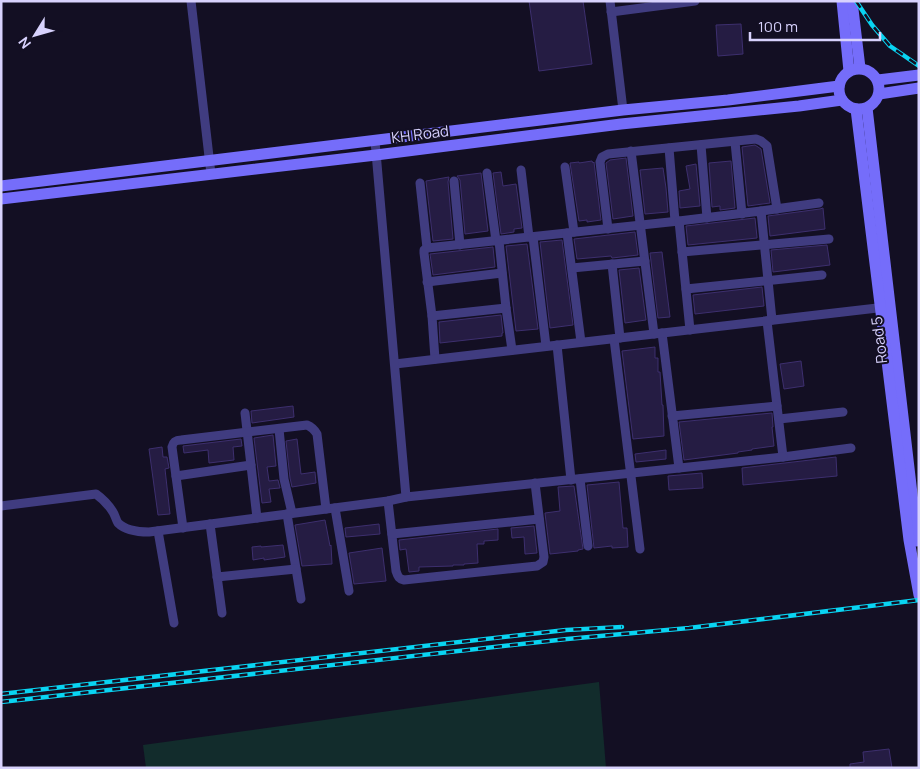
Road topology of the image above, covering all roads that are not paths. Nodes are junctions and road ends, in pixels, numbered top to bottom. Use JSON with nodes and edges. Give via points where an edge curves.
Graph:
{"nodes":[{"id":1,"x":191,"y":1,"type":"edge"},
{"id":2,"x":610,"y":1,"type":"edge"},
{"id":3,"x":695,"y":1,"type":"edge"},
{"id":4,"x":842,"y":1,"type":"edge"},
{"id":5,"x":852,"y":1,"type":"edge"},
{"id":6,"x":611,"y":12,"type":"junction"},
{"id":7,"x":855,"y":69,"type":"junction"},
{"id":8,"x":919,"y":75,"type":"edge"},
{"id":9,"x":878,"y":80,"type":"junction"},
{"id":10,"x":839,"y":86,"type":"junction"},
{"id":11,"x":919,"y":88,"type":"edge"},
{"id":12,"x":879,"y":94,"type":"junction"},
{"id":13,"x":842,"y":100,"type":"junction"},
{"id":14,"x":862,"y":108,"type":"junction"},
{"id":15,"x":623,"y":110,"type":"junction"},
{"id":16,"x":375,"y":141,"type":"junction"},
{"id":17,"x":735,"y":142,"type":"junction"},
{"id":18,"x":701,"y":145,"type":"junction"},
{"id":19,"x":669,"y":148,"type":"junction"},
{"id":20,"x":631,"y":152,"type":"junction"},
{"id":21,"x":376,"y":155,"type":"junction"},
{"id":22,"x":210,"y":161,"type":"junction"},
{"id":23,"x":565,"y":167,"type":"dead end"},
{"id":24,"x":521,"y":170,"type":"dead end"},
{"id":25,"x":487,"y":173,"type":"dead end"},
{"id":26,"x":212,"y":174,"type":"junction"},
{"id":27,"x":454,"y":182,"type":"dead end"},
{"id":28,"x":420,"y":183,"type":"dead end"},
{"id":29,"x":1,"y":186,"type":"edge"},
{"id":30,"x":1,"y":199,"type":"edge"},
{"id":31,"x":819,"y":203,"type":"dead end"},
{"id":32,"x":777,"y":209,"type":"junction"},
{"id":33,"x":761,"y":211,"type":"junction"},
{"id":34,"x":742,"y":214,"type":"junction"},
{"id":35,"x":708,"y":218,"type":"junction"},
{"id":36,"x":677,"y":221,"type":"junction"},
{"id":37,"x":641,"y":225,"type":"junction"},
{"id":38,"x":608,"y":229,"type":"junction"},
{"id":39,"x":571,"y":233,"type":"junction"},
{"id":40,"x":531,"y":237,"type":"junction"},
{"id":41,"x":829,"y":239,"type":"dead end"},
{"id":42,"x":497,"y":241,"type":"junction"},
{"id":43,"x":764,"y":244,"type":"junction"},
{"id":44,"x":460,"y":245,"type":"junction"},
{"id":45,"x":427,"y":248,"type":"junction"},
{"id":46,"x":682,"y":252,"type":"junction"},
{"id":47,"x":645,"y":261,"type":"junction"},
{"id":48,"x":612,"y":264,"type":"junction"},
{"id":49,"x":572,"y":268,"type":"junction"},
{"id":50,"x":502,"y":273,"type":"junction"},
{"id":51,"x":822,"y":275,"type":"dead end"},
{"id":52,"x":768,"y":281,"type":"junction"},
{"id":53,"x":427,"y":282,"type":"junction"},
{"id":54,"x":686,"y":289,"type":"junction"},
{"id":55,"x":885,"y":307,"type":"junction"},
{"id":56,"x":506,"y":308,"type":"junction"},
{"id":57,"x":432,"y":316,"type":"junction"},
{"id":58,"x":769,"y":321,"type":"junction"},
{"id":59,"x":690,"y":330,"type":"junction"},
{"id":60,"x":658,"y":334,"type":"junction"},
{"id":61,"x":617,"y":338,"type":"junction"},
{"id":62,"x":581,"y":342,"type":"junction"},
{"id":63,"x":557,"y":345,"type":"junction"},
{"id":64,"x":546,"y":346,"type":"junction"},
{"id":65,"x":512,"y":350,"type":"junction"},
{"id":66,"x":435,"y":359,"type":"junction"},
{"id":67,"x":394,"y":364,"type":"junction"},
{"id":68,"x":777,"y":406,"type":"junction"},
{"id":69,"x":844,"y":412,"type":"dead end"},
{"id":70,"x":245,"y":413,"type":"dead end"},
{"id":71,"x":672,"y":416,"type":"junction"},
{"id":72,"x":779,"y":420,"type":"junction"},
{"id":73,"x":279,"y":429,"type":"junction"},
{"id":74,"x":248,"y":432,"type":"junction"},
{"id":75,"x":851,"y":448,"type":"dead end"},
{"id":76,"x":783,"y":457,"type":"junction"},
{"id":77,"x":251,"y":465,"type":"junction"},
{"id":78,"x":678,"y":468,"type":"junction"},
{"id":79,"x":630,"y":473,"type":"junction"},
{"id":80,"x":176,"y":476,"type":"junction"},
{"id":81,"x":576,"y":479,"type":"junction"},
{"id":82,"x":535,"y":484,"type":"junction"},
{"id":83,"x":406,"y":497,"type":"junction"},
{"id":84,"x":388,"y":501,"type":"junction"},
{"id":85,"x":1,"y":506,"type":"edge"},
{"id":86,"x":331,"y":508,"type":"junction"},
{"id":87,"x":289,"y":514,"type":"junction"},
{"id":88,"x":257,"y":518,"type":"junction"},
{"id":89,"x":539,"y":518,"type":"junction"},
{"id":90,"x":210,"y":524,"type":"junction"},
{"id":91,"x":183,"y":528,"type":"junction"},
{"id":92,"x":158,"y":531,"type":"junction"},
{"id":93,"x":392,"y":534,"type":"junction"},
{"id":94,"x":588,"y":546,"type":"dead end"},
{"id":95,"x":640,"y":549,"type":"dead end"},
{"id":96,"x":296,"y":568,"type":"junction"},
{"id":97,"x":217,"y":577,"type":"junction"},
{"id":98,"x":349,"y":591,"type":"dead end"},
{"id":99,"x":919,"y":595,"type":"edge"},
{"id":100,"x":301,"y":599,"type":"dead end"},
{"id":101,"x":222,"y":614,"type":"dead end"},
{"id":102,"x":174,"y":623,"type":"dead end"}],
"edges":[{"from":1,"to":22,"type":"street"},
{"from":2,"to":6,"type":"street"},
{"from":3,"to":6,"type":"street"},
{"from":4,"to":7,"type":"main road"},
{"from":5,"to":7,"type":"main road"},
{"from":6,"to":15,"type":"street"},
{"from":7,"to":9,"type":"main road","via":[[871,72]]},
{"from":7,"to":10,"type":"main road","via":[[842,77]]},
{"from":8,"to":9,"type":"main road"},
{"from":9,"to":12,"type":"main road"},
{"from":10,"to":13,"type":"main road"},
{"from":10,"to":15,"type":"main road","name":"KH Road"},
{"from":11,"to":12,"type":"main road"},
{"from":12,"to":14,"type":"main road","via":[[875,102]]},
{"from":13,"to":14,"type":"main road","via":[[851,107]]},
{"from":13,"to":21,"type":"main road","name":"KH Road"},
{"from":14,"to":55,"type":"main road","name":"Road 5"},
{"from":15,"to":16,"type":"main road","name":"KH Road"},
{"from":16,"to":21,"type":"street"},
{"from":16,"to":22,"type":"main road","name":"KH Road"},
{"from":17,"to":18,"type":"street"},
{"from":17,"to":32,"type":"street","via":[[756,140],[767,146]]},
{"from":17,"to":34,"type":"street"},
{"from":18,"to":19,"type":"street"},
{"from":18,"to":35,"type":"street"},
{"from":19,"to":20,"type":"street"},
{"from":19,"to":36,"type":"street"},
{"from":20,"to":37,"type":"street"},
{"from":20,"to":38,"type":"street","via":[[608,154],[600,162]]},
{"from":21,"to":26,"type":"main road","name":"KH Road"},
{"from":21,"to":67,"type":"street"},
{"from":22,"to":26,"type":"street"},
{"from":22,"to":29,"type":"main road","name":"KH Road"},
{"from":23,"to":39,"type":"street"},
{"from":24,"to":40,"type":"street"},
{"from":25,"to":42,"type":"street"},
{"from":26,"to":30,"type":"main road","name":"KH Road"},
{"from":27,"to":44,"type":"street"},
{"from":28,"to":45,"type":"street"},
{"from":31,"to":32,"type":"street"},
{"from":32,"to":33,"type":"street"},
{"from":33,"to":34,"type":"street"},
{"from":33,"to":43,"type":"street"},
{"from":34,"to":35,"type":"street"},
{"from":35,"to":36,"type":"street"},
{"from":36,"to":37,"type":"street"},
{"from":36,"to":46,"type":"street"},
{"from":37,"to":38,"type":"street"},
{"from":37,"to":47,"type":"street"},
{"from":38,"to":39,"type":"street"},
{"from":39,"to":40,"type":"street"},
{"from":39,"to":49,"type":"street"},
{"from":40,"to":42,"type":"street"},
{"from":40,"to":64,"type":"street"},
{"from":41,"to":43,"type":"street"},
{"from":42,"to":44,"type":"street"},
{"from":42,"to":50,"type":"street"},
{"from":43,"to":46,"type":"street"},
{"from":43,"to":52,"type":"street"},
{"from":44,"to":45,"type":"street"},
{"from":45,"to":53,"type":"street","via":[[424,253]]},
{"from":46,"to":54,"type":"street"},
{"from":47,"to":48,"type":"street"},
{"from":47,"to":60,"type":"street"},
{"from":48,"to":49,"type":"street"},
{"from":48,"to":61,"type":"street"},
{"from":49,"to":62,"type":"street"},
{"from":50,"to":53,"type":"street"},
{"from":50,"to":56,"type":"street"},
{"from":51,"to":52,"type":"street"},
{"from":52,"to":54,"type":"street"},
{"from":52,"to":58,"type":"street"},
{"from":53,"to":57,"type":"street"},
{"from":54,"to":59,"type":"street"},
{"from":55,"to":58,"type":"street"},
{"from":55,"to":99,"type":"main road","name":"Road 5","via":[[916,528],[915,570]]},
{"from":56,"to":57,"type":"street"},
{"from":56,"to":65,"type":"street"},
{"from":57,"to":66,"type":"street"},
{"from":58,"to":59,"type":"street"},
{"from":58,"to":68,"type":"street"},
{"from":59,"to":60,"type":"street"},
{"from":60,"to":61,"type":"street"},
{"from":60,"to":71,"type":"street"},
{"from":61,"to":62,"type":"street"},
{"from":61,"to":79,"type":"street"},
{"from":62,"to":63,"type":"street"},
{"from":63,"to":64,"type":"street"},
{"from":63,"to":81,"type":"street"},
{"from":64,"to":65,"type":"street"},
{"from":65,"to":66,"type":"street"},
{"from":66,"to":67,"type":"street"},
{"from":67,"to":83,"type":"street"},
{"from":68,"to":71,"type":"street"},
{"from":68,"to":72,"type":"street"},
{"from":69,"to":72,"type":"street"},
{"from":70,"to":74,"type":"street"},
{"from":71,"to":78,"type":"street"},
{"from":72,"to":76,"type":"street"},
{"from":73,"to":74,"type":"street"},
{"from":73,"to":86,"type":"street","via":[[306,425],[317,434]]},
{"from":73,"to":87,"type":"street"},
{"from":74,"to":77,"type":"street"},
{"from":74,"to":80,"type":"street","via":[[176,440],[172,447]]},
{"from":75,"to":76,"type":"street"},
{"from":76,"to":78,"type":"street"},
{"from":77,"to":80,"type":"street"},
{"from":77,"to":88,"type":"street"},
{"from":78,"to":79,"type":"street"},
{"from":79,"to":81,"type":"street"},
{"from":79,"to":95,"type":"street"},
{"from":80,"to":91,"type":"street"},
{"from":81,"to":82,"type":"street"},
{"from":81,"to":94,"type":"street"},
{"from":82,"to":83,"type":"street"},
{"from":82,"to":89,"type":"street"},
{"from":83,"to":84,"type":"street"},
{"from":84,"to":86,"type":"street"},
{"from":84,"to":93,"type":"street"},
{"from":85,"to":92,"type":"street","via":[[96,494],[106,501],[118,522],[127,528],[138,532]]},
{"from":86,"to":87,"type":"street"},
{"from":86,"to":98,"type":"street"},
{"from":87,"to":88,"type":"street"},
{"from":87,"to":96,"type":"street"},
{"from":88,"to":90,"type":"street"},
{"from":89,"to":93,"type":"street"},
{"from":89,"to":93,"type":"street","via":[[544,557],[537,566],[404,580],[396,572]]},
{"from":90,"to":91,"type":"street"},
{"from":90,"to":97,"type":"street"},
{"from":91,"to":92,"type":"street"},
{"from":92,"to":102,"type":"street"},
{"from":96,"to":97,"type":"street"},
{"from":96,"to":100,"type":"street"},
{"from":97,"to":101,"type":"street"}]}
